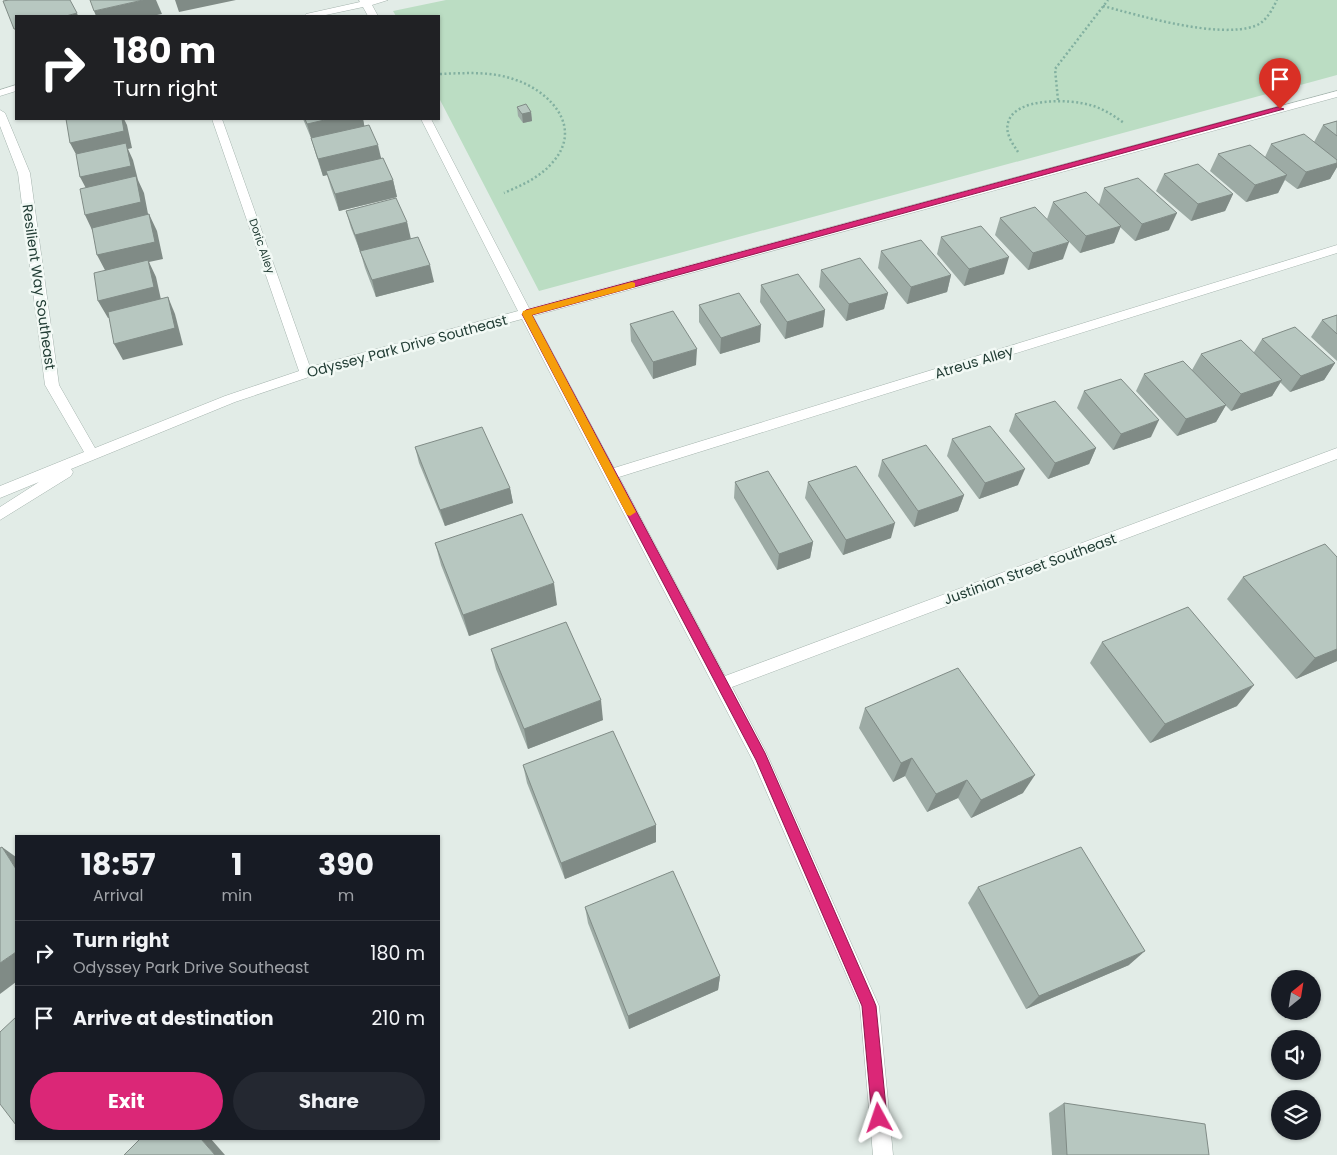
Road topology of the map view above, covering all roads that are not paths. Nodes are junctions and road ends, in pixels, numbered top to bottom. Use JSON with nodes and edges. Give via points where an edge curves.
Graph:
{"nodes":[{"id":1,"x":382,"y":0,"type":"edge"},
{"id":2,"x":365,"y":2,"type":"edge"},
{"id":3,"x":313,"y":15,"type":"edge"},
{"id":4,"x":372,"y":15,"type":"edge"},
{"id":5,"x":15,"y":88,"type":"edge"},
{"id":6,"x":0,"y":92,"type":"edge"},
{"id":7,"x":1337,"y":94,"type":"edge"},
{"id":8,"x":0,"y":113,"type":"edge"},
{"id":9,"x":217,"y":120,"type":"edge"},
{"id":10,"x":427,"y":120,"type":"edge"},
{"id":11,"x":1337,"y":249,"type":"edge"},
{"id":12,"x":526,"y":314,"type":"junction"},
{"id":13,"x":306,"y":373,"type":"junction"},
{"id":14,"x":1337,"y":453,"type":"edge"},
{"id":15,"x":93,"y":456,"type":"junction"},
{"id":16,"x":610,"y":474,"type":"junction"},
{"id":17,"x":0,"y":492,"type":"edge"},
{"id":18,"x":0,"y":514,"type":"edge"},
{"id":19,"x":722,"y":684,"type":"junction"},
{"id":20,"x":883,"y":1155,"type":"edge"}],
"edges":[{"from":1,"to":2,"type":"street"},
{"from":2,"to":3,"type":"street"},
{"from":2,"to":4,"type":"street"},
{"from":5,"to":6,"type":"street"},
{"from":7,"to":12,"type":"street","name":"Odyssey Park Drive Southeast"},
{"from":8,"to":15,"type":"street","name":"Resilient Way Southeast","via":[[24,173],[52,385]]},
{"from":9,"to":13,"type":"street","name":"Doric Alley"},
{"from":10,"to":12,"type":"street"},
{"from":11,"to":16,"type":"street","name":"Atreus Alley"},
{"from":12,"to":13,"type":"street","name":"Odyssey Park Drive Southeast"},
{"from":12,"to":16,"type":"street"},
{"from":13,"to":15,"type":"street","name":"Odyssey Park Drive Southeast","via":[[230,399]]},
{"from":14,"to":19,"type":"street","name":"Justinian Street Southeast"},
{"from":15,"to":17,"type":"street","name":"Odyssey Park Drive Southeast"},
{"from":15,"to":18,"type":"street","name":"Odyssey Park Drive Southeast"},
{"from":16,"to":19,"type":"street"},
{"from":19,"to":20,"type":"street","via":[[760,757],[869,1006]]}]}
